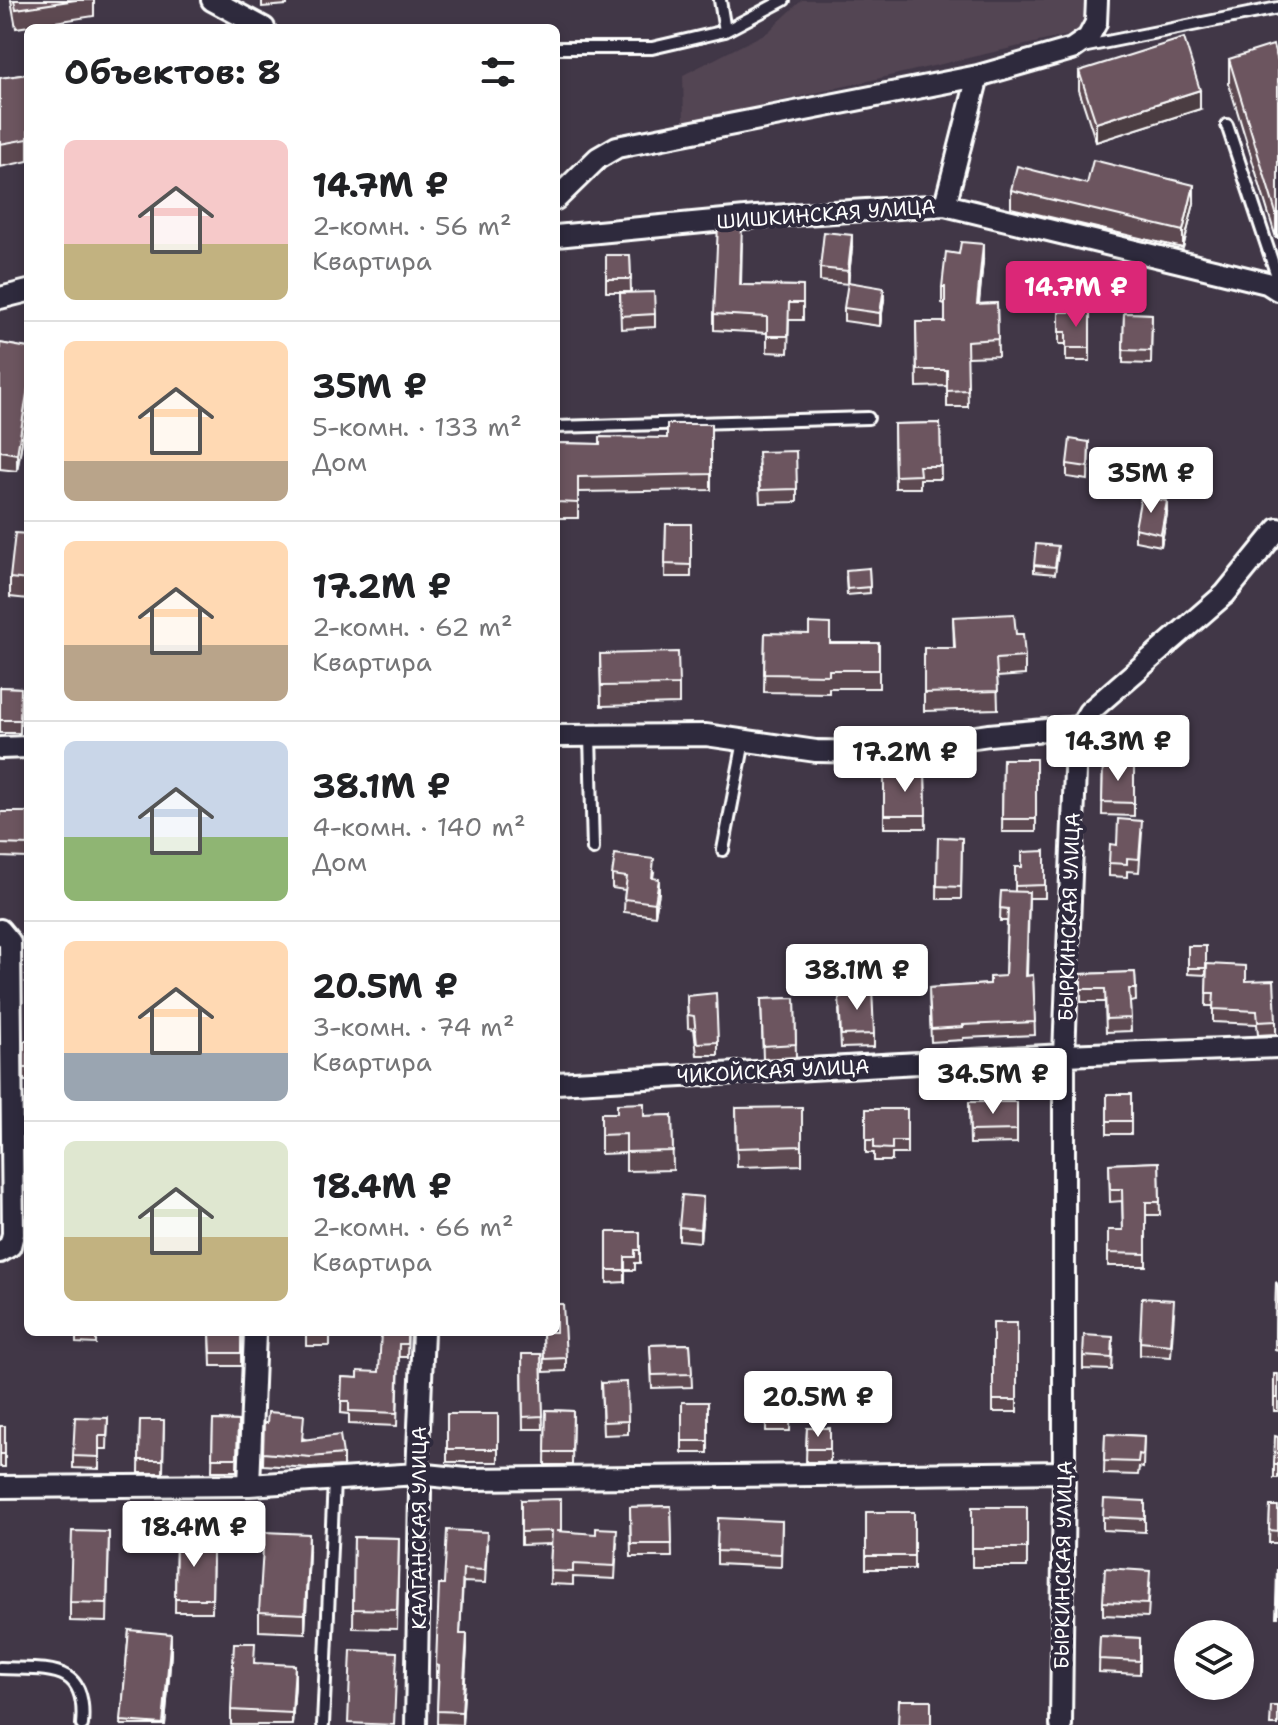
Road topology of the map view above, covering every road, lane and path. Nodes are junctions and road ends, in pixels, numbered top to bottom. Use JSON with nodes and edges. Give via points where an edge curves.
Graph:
{"nodes":[{"id":1,"x":212,"y":0,"type":"edge"},
{"id":2,"x":720,"y":0,"type":"edge"},
{"id":3,"x":784,"y":0,"type":"edge"},
{"id":4,"x":1097,"y":0,"type":"edge"},
{"id":5,"x":1278,"y":8,"type":"edge"},
{"id":6,"x":257,"y":24,"type":"edge"},
{"id":7,"x":725,"y":31,"type":"junction"},
{"id":8,"x":560,"y":48,"type":"edge"},
{"id":9,"x":1072,"y":49,"type":"junction"},
{"id":10,"x":978,"y":76,"type":"junction"},
{"id":11,"x":1227,"y":125,"type":"dead end"},
{"id":12,"x":560,"y":195,"type":"edge"},
{"id":13,"x":945,"y":205,"type":"junction"},
{"id":14,"x":560,"y":236,"type":"edge"},
{"id":15,"x":1278,"y":279,"type":"edge"},
{"id":16,"x":1278,"y":290,"type":"edge"},
{"id":17,"x":24,"y":292,"type":"edge"},
{"id":18,"x":0,"y":298,"type":"edge"},
{"id":19,"x":868,"y":418,"type":"dead end"},
{"id":20,"x":560,"y":427,"type":"edge"},
{"id":21,"x":1278,"y":529,"type":"edge"},
{"id":22,"x":1080,"y":727,"type":"junction"},
{"id":23,"x":560,"y":736,"type":"edge"},
{"id":24,"x":590,"y":736,"type":"junction"},
{"id":25,"x":744,"y":741,"type":"junction"},
{"id":26,"x":24,"y":747,"type":"edge"},
{"id":27,"x":0,"y":748,"type":"edge"},
{"id":28,"x":593,"y":849,"type":"dead end"},
{"id":29,"x":723,"y":850,"type":"dead end"},
{"id":30,"x":0,"y":930,"type":"edge"},
{"id":31,"x":1278,"y":1047,"type":"edge"},
{"id":32,"x":1064,"y":1055,"type":"junction"},
{"id":33,"x":560,"y":1083,"type":"edge"},
{"id":34,"x":0,"y":1252,"type":"edge"},
{"id":35,"x":255,"y":1336,"type":"edge"},
{"id":36,"x":423,"y":1336,"type":"edge"},
{"id":37,"x":1064,"y":1472,"type":"junction"},
{"id":38,"x":417,"y":1474,"type":"junction"},
{"id":39,"x":334,"y":1480,"type":"junction"},
{"id":40,"x":249,"y":1485,"type":"junction"},
{"id":41,"x":0,"y":1487,"type":"edge"},
{"id":42,"x":0,"y":1668,"type":"edge"},
{"id":43,"x":82,"y":1725,"type":"edge"},
{"id":44,"x":323,"y":1725,"type":"edge"},
{"id":45,"x":416,"y":1725,"type":"edge"},
{"id":46,"x":1061,"y":1725,"type":"edge"}],
"edges":[{"from":1,"to":6,"type":"street"},
{"from":2,"to":7,"type":"lane"},
{"from":3,"to":7,"type":"lane"},
{"from":4,"to":9,"type":"street","via":[[1096,23],[1088,38]]},
{"from":5,"to":9,"type":"lane"},
{"from":7,"to":8,"type":"lane","via":[[652,48]]},
{"from":9,"to":10,"type":"street"},
{"from":10,"to":12,"type":"street","via":[[617,147]]},
{"from":10,"to":13,"type":"street"},
{"from":11,"to":15,"type":"lane"},
{"from":13,"to":14,"type":"street","name":"ШИШКИНСКАЯ УЛИЦА"},
{"from":13,"to":16,"type":"street","name":"ШИШКИНСКАЯ УЛИЦА","via":[[1267,283]]},
{"from":17,"to":18,"type":"street"},
{"from":19,"to":20,"type":"lane"},
{"from":21,"to":22,"type":"street","via":[[1225,594],[1089,712]]},
{"from":22,"to":25,"type":"street","via":[[872,752]]},
{"from":22,"to":32,"type":"street","name":"БЫРКИНСКАЯ УЛИЦА"},
{"from":23,"to":24,"type":"street"},
{"from":24,"to":25,"type":"street","via":[[706,735]]},
{"from":24,"to":28,"type":"lane"},
{"from":25,"to":29,"type":"lane"},
{"from":26,"to":27,"type":"street"},
{"from":30,"to":34,"type":"street","via":[[10,942],[13,1234],[10,1246]]},
{"from":31,"to":32,"type":"street","name":"ЧИКОЙСКАЯ УЛИЦА"},
{"from":32,"to":33,"type":"street","name":"ЧИКОЙСКАЯ УЛИЦА"},
{"from":32,"to":37,"type":"street","name":"БЫРКИНСКАЯ УЛИЦА"},
{"from":35,"to":40,"type":"street"},
{"from":36,"to":38,"type":"street","name":"КАЛГАНСКАЯ УЛИЦА"},
{"from":37,"to":38,"type":"street","via":[[466,1479]]},
{"from":37,"to":46,"type":"street","name":"БЫРКИНСКАЯ УЛИЦА"},
{"from":38,"to":39,"type":"street"},
{"from":38,"to":45,"type":"street","name":"КАЛГАНСКАЯ УЛИЦА"},
{"from":39,"to":40,"type":"street"},
{"from":39,"to":44,"type":"lane"},
{"from":40,"to":41,"type":"street"},
{"from":42,"to":43,"type":"lane","via":[[65,1673],[79,1687]]}]}
